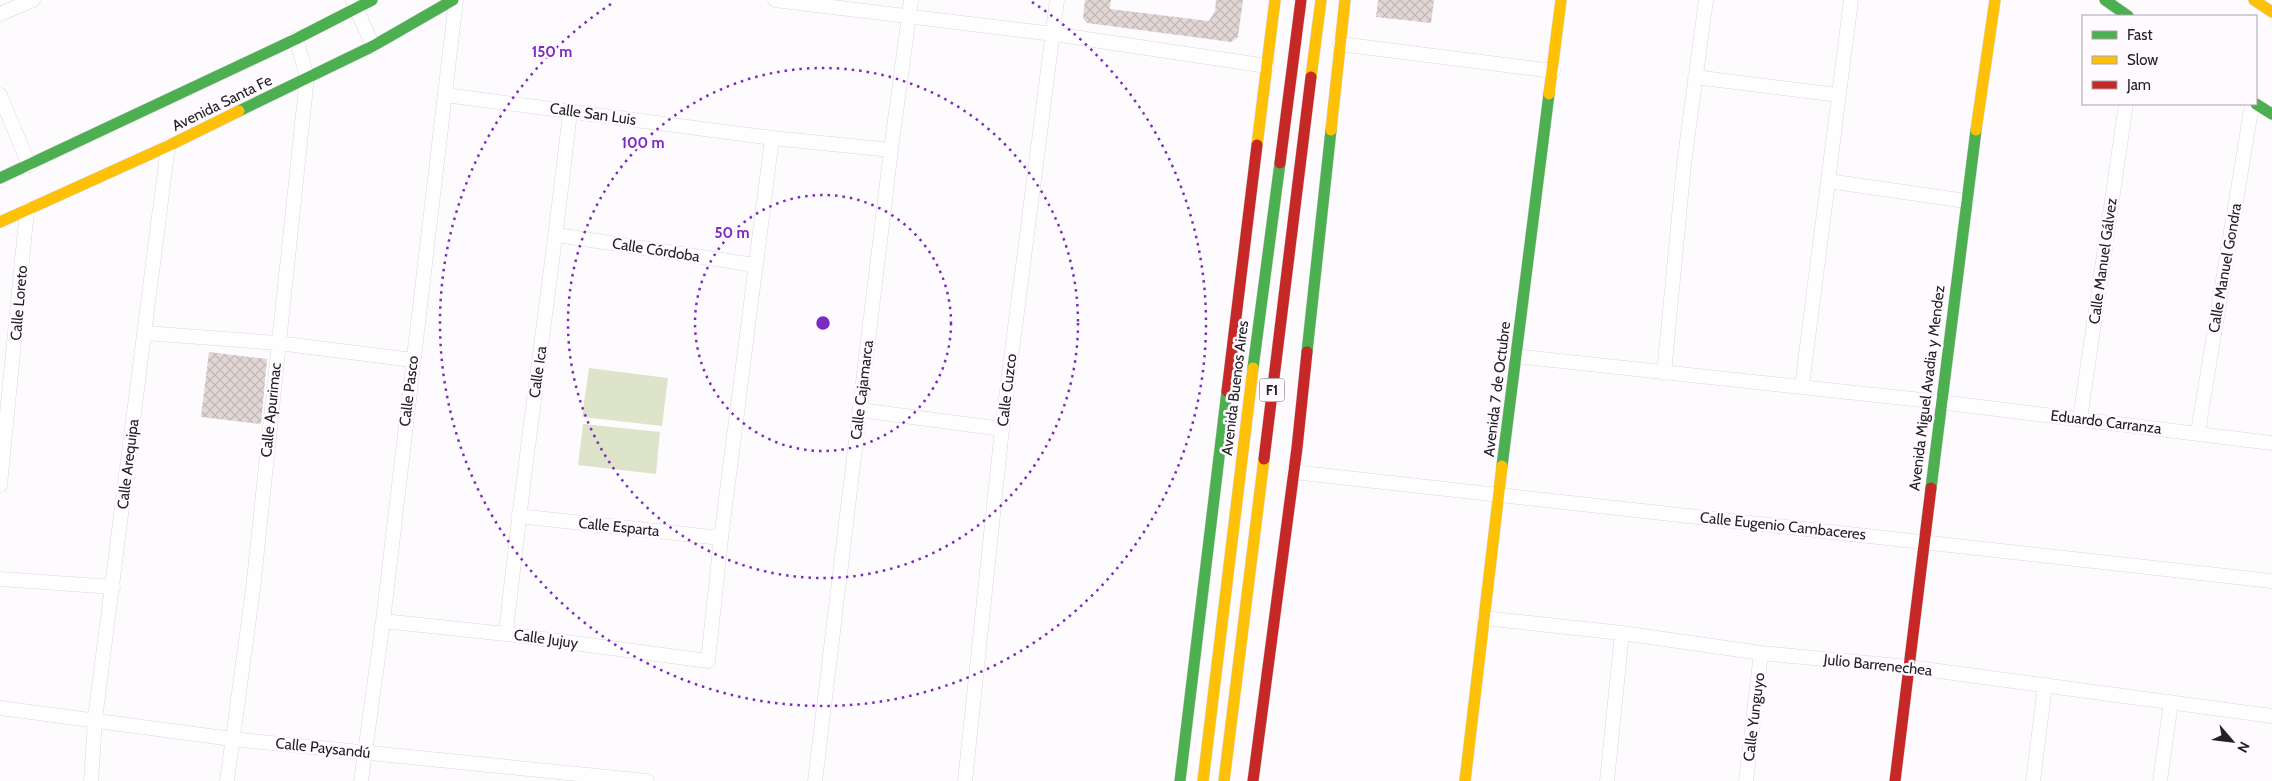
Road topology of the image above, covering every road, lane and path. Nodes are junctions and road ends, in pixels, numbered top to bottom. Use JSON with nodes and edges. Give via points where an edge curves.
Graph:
{"nodes":[{"id":1,"x":34,"y":0,"type":"edge"},
{"id":2,"x":372,"y":0,"type":"edge"},
{"id":3,"x":454,"y":0,"type":"edge"},
{"id":4,"x":780,"y":0,"type":"edge"},
{"id":5,"x":911,"y":0,"type":"edge"},
{"id":6,"x":1057,"y":0,"type":"edge"},
{"id":7,"x":1275,"y":0,"type":"edge"},
{"id":8,"x":1301,"y":0,"type":"edge"},
{"id":9,"x":1321,"y":0,"type":"edge"},
{"id":10,"x":1345,"y":0,"type":"edge"},
{"id":11,"x":1562,"y":0,"type":"edge"},
{"id":12,"x":1706,"y":0,"type":"edge"},
{"id":13,"x":1851,"y":0,"type":"edge"},
{"id":14,"x":1994,"y":0,"type":"edge"},
{"id":15,"x":2105,"y":0,"type":"edge"},
{"id":16,"x":354,"y":4,"type":"edge"},
{"id":17,"x":0,"y":14,"type":"edge"},
{"id":18,"x":2127,"y":15,"type":"edge"},
{"id":19,"x":909,"y":16,"type":"junction"},
{"id":20,"x":1053,"y":34,"type":"junction"},
{"id":21,"x":296,"y":39,"type":"junction"},
{"id":22,"x":1340,"y":44,"type":"junction"},
{"id":23,"x":373,"y":46,"type":"junction"},
{"id":24,"x":1267,"y":66,"type":"junction"},
{"id":25,"x":1554,"y":71,"type":"junction"},
{"id":26,"x":307,"y":77,"type":"junction"},
{"id":27,"x":1695,"y":77,"type":"junction"},
{"id":28,"x":0,"y":95,"type":"edge"},
{"id":29,"x":445,"y":95,"type":"junction"},
{"id":30,"x":1838,"y":95,"type":"junction"},
{"id":31,"x":2126,"y":105,"type":"edge"},
{"id":32,"x":2252,"y":105,"type":"edge"},
{"id":33,"x":2257,"y":105,"type":"edge"},
{"id":34,"x":570,"y":111,"type":"junction"},
{"id":35,"x":2272,"y":114,"type":"edge"},
{"id":36,"x":772,"y":138,"type":"junction"},
{"id":37,"x":168,"y":146,"type":"junction"},
{"id":38,"x":891,"y":150,"type":"junction"},
{"id":39,"x":29,"y":165,"type":"junction"},
{"id":40,"x":0,"y":178,"type":"edge"},
{"id":41,"x":1828,"y":181,"type":"junction"},
{"id":42,"x":1966,"y":201,"type":"junction"},
{"id":43,"x":27,"y":210,"type":"junction"},
{"id":44,"x":0,"y":222,"type":"edge"},
{"id":45,"x":557,"y":235,"type":"junction"},
{"id":46,"x":755,"y":265,"type":"junction"},
{"id":47,"x":145,"y":333,"type":"junction"},
{"id":48,"x":278,"y":342,"type":"junction"},
{"id":49,"x":1515,"y":356,"type":"junction"},
{"id":50,"x":413,"y":360,"type":"junction"},
{"id":51,"x":1664,"y":373,"type":"junction"},
{"id":52,"x":1802,"y":386,"type":"junction"},
{"id":53,"x":1940,"y":402,"type":"junction"},
{"id":54,"x":860,"y":410,"type":"junction"},
{"id":55,"x":2080,"y":419,"type":"junction"},
{"id":56,"x":1002,"y":429,"type":"junction"},
{"id":57,"x":2198,"y":432,"type":"junction"},
{"id":58,"x":2272,"y":442,"type":"edge"},
{"id":59,"x":2,"y":452,"type":"edge"},
{"id":60,"x":1293,"y":472,"type":"junction"},
{"id":61,"x":0,"y":485,"type":"edge"},
{"id":62,"x":1500,"y":494,"type":"junction"},
{"id":63,"x":518,"y":516,"type":"junction"},
{"id":64,"x":720,"y":538,"type":"junction"},
{"id":65,"x":1923,"y":542,"type":"junction"},
{"id":66,"x":0,"y":579,"type":"edge"},
{"id":67,"x":2272,"y":581,"type":"edge"},
{"id":68,"x":113,"y":587,"type":"junction"},
{"id":69,"x":1484,"y":618,"type":"junction"},
{"id":70,"x":383,"y":621,"type":"junction"},
{"id":71,"x":1622,"y":633,"type":"junction"},
{"id":72,"x":506,"y":634,"type":"junction"},
{"id":73,"x":1761,"y":653,"type":"junction"},
{"id":74,"x":1909,"y":667,"type":"junction"},
{"id":75,"x":2045,"y":685,"type":"junction"},
{"id":76,"x":2171,"y":702,"type":"junction"},
{"id":77,"x":0,"y":708,"type":"edge"},
{"id":78,"x":2272,"y":716,"type":"edge"},
{"id":79,"x":95,"y":719,"type":"junction"},
{"id":80,"x":232,"y":739,"type":"junction"},
{"id":81,"x":365,"y":752,"type":"junction"},
{"id":82,"x":90,"y":781,"type":"edge"},
{"id":83,"x":227,"y":781,"type":"edge"},
{"id":84,"x":362,"y":781,"type":"edge"},
{"id":85,"x":648,"y":781,"type":"edge"},
{"id":86,"x":816,"y":781,"type":"edge"},
{"id":87,"x":965,"y":781,"type":"edge"},
{"id":88,"x":1180,"y":781,"type":"edge"},
{"id":89,"x":1203,"y":781,"type":"edge"},
{"id":90,"x":1224,"y":781,"type":"edge"},
{"id":91,"x":1253,"y":781,"type":"edge"},
{"id":92,"x":1465,"y":781,"type":"edge"},
{"id":93,"x":1607,"y":781,"type":"edge"},
{"id":94,"x":1746,"y":781,"type":"edge"},
{"id":95,"x":1895,"y":781,"type":"edge"},
{"id":96,"x":2033,"y":781,"type":"edge"},
{"id":97,"x":2160,"y":781,"type":"edge"}],
"edges":[{"from":1,"to":17,"type":"street"},
{"from":2,"to":16,"type":"main road","name":"Avenida Santa Fe"},
{"from":3,"to":23,"type":"main road","name":"Avenida Santa Fe"},
{"from":3,"to":29,"type":"street","name":"Calle Pasco"},
{"from":4,"to":19,"type":"street"},
{"from":5,"to":19,"type":"street","name":"Calle Cajamarca"},
{"from":6,"to":20,"type":"street","name":"Calle Cuzco"},
{"from":7,"to":24,"type":"main road","name":"Avenida Buenos Aires"},
{"from":8,"to":89,"type":"main road","name":"Avenida Buenos Aires","number":"F1"},
{"from":9,"to":90,"type":"main road","number":"F1"},
{"from":10,"to":22,"type":"main road"},
{"from":11,"to":25,"type":"main road","name":"Avenida 7 de Octubre"},
{"from":12,"to":27,"type":"street"},
{"from":13,"to":30,"type":"street"},
{"from":14,"to":42,"type":"main road","name":"Avenida Miguel Avadia y Mendez"},
{"from":15,"to":18,"type":"main road"},
{"from":16,"to":21,"type":"main road","name":"Avenida Santa Fe"},
{"from":16,"to":23,"type":"street"},
{"from":19,"to":20,"type":"street"},
{"from":19,"to":38,"type":"street","name":"Calle Cajamarca"},
{"from":20,"to":24,"type":"street"},
{"from":20,"to":56,"type":"street","name":"Calle Cuzco"},
{"from":21,"to":26,"type":"street","name":"Calle Apurimac"},
{"from":21,"to":39,"type":"main road","name":"Avenida Santa Fe"},
{"from":22,"to":25,"type":"street"},
{"from":22,"to":60,"type":"main road"},
{"from":23,"to":26,"type":"main road","name":"Avenida Santa Fe"},
{"from":24,"to":88,"type":"main road","name":"Avenida Buenos Aires"},
{"from":25,"to":49,"type":"main road","name":"Avenida 7 de Octubre"},
{"from":26,"to":37,"type":"main road","name":"Avenida Santa Fe"},
{"from":26,"to":48,"type":"street","name":"Calle Apurimac"},
{"from":27,"to":30,"type":"street"},
{"from":27,"to":51,"type":"street"},
{"from":28,"to":39,"type":"street"},
{"from":29,"to":34,"type":"street","name":"Calle San Luis"},
{"from":29,"to":50,"type":"street","name":"Calle Pasco"},
{"from":30,"to":41,"type":"street"},
{"from":31,"to":55,"type":"street","name":"Calle Manuel Gálvez"},
{"from":32,"to":57,"type":"street","name":"Calle Manuel Gondra"},
{"from":33,"to":35,"type":"main road"},
{"from":34,"to":36,"type":"street","name":"Calle San Luis"},
{"from":34,"to":45,"type":"street","name":"Calle Ica"},
{"from":36,"to":38,"type":"street","name":"Calle San Luis"},
{"from":36,"to":46,"type":"street"},
{"from":37,"to":43,"type":"main road","name":"Avenida Santa Fe"},
{"from":37,"to":47,"type":"street","name":"Calle Arequipa"},
{"from":38,"to":54,"type":"street","name":"Calle Cajamarca"},
{"from":39,"to":40,"type":"main road","name":"Avenida Santa Fe"},
{"from":41,"to":42,"type":"street"},
{"from":41,"to":52,"type":"street"},
{"from":42,"to":53,"type":"main road","name":"Avenida Miguel Avadia y Mendez"},
{"from":43,"to":44,"type":"main road","name":"Avenida Santa Fe"},
{"from":43,"to":59,"type":"street","name":"Calle Loreto"},
{"from":45,"to":46,"type":"street","name":"Calle Córdoba"},
{"from":45,"to":63,"type":"street","name":"Calle Ica"},
{"from":46,"to":64,"type":"street"},
{"from":47,"to":48,"type":"street"},
{"from":47,"to":68,"type":"street","name":"Calle Arequipa"},
{"from":48,"to":50,"type":"street"},
{"from":48,"to":80,"type":"street","name":"Calle Apurimac","via":[[253,589]]},
{"from":49,"to":51,"type":"street","name":"Eduardo Carranza"},
{"from":49,"to":62,"type":"main road","name":"Avenida 7 de Octubre"},
{"from":50,"to":70,"type":"street","name":"Calle Pasco"},
{"from":51,"to":52,"type":"street","name":"Eduardo Carranza"},
{"from":52,"to":53,"type":"street","name":"Eduardo Carranza"},
{"from":53,"to":55,"type":"street","name":"Eduardo Carranza"},
{"from":53,"to":65,"type":"main road","name":"Avenida Miguel Avadia y Mendez"},
{"from":54,"to":56,"type":"street"},
{"from":54,"to":86,"type":"street","name":"Calle Cajamarca"},
{"from":55,"to":57,"type":"street","name":"Eduardo Carranza"},
{"from":56,"to":87,"type":"street","name":"Calle Cuzco"},
{"from":57,"to":58,"type":"street","name":"Eduardo Carranza"},
{"from":59,"to":61,"type":"street","name":"Calle Loreto"},
{"from":60,"to":62,"type":"street","name":"Calle Eugenio Cambaceres"},
{"from":60,"to":91,"type":"main road"},
{"from":62,"to":65,"type":"street","name":"Calle Eugenio Cambaceres"},
{"from":62,"to":69,"type":"main road","name":"Avenida 7 de Octubre"},
{"from":63,"to":64,"type":"street","name":"Calle Esparta"},
{"from":63,"to":72,"type":"street","name":"Calle Ica"},
{"from":64,"to":72,"type":"street","name":"Calle Jujuy","via":[[708,661]]},
{"from":65,"to":67,"type":"street","name":"Calle Eugenio Cambaceres"},
{"from":65,"to":74,"type":"main road","name":"Avenida Miguel Avadia y Mendez"},
{"from":66,"to":68,"type":"street"},
{"from":68,"to":79,"type":"street","name":"Calle Arequipa"},
{"from":69,"to":71,"type":"street","name":"Julio Barrenechea"},
{"from":69,"to":92,"type":"main road","name":"Avenida 7 de Octubre"},
{"from":70,"to":72,"type":"street","name":"Calle Jujuy"},
{"from":70,"to":81,"type":"street","name":"Calle Pasco"},
{"from":71,"to":73,"type":"street","name":"Julio Barrenechea"},
{"from":71,"to":93,"type":"street"},
{"from":73,"to":74,"type":"street","name":"Julio Barrenechea"},
{"from":73,"to":94,"type":"street","name":"Calle Yunguyo"},
{"from":74,"to":75,"type":"street","name":"Julio Barrenechea"},
{"from":74,"to":95,"type":"main road","name":"Avenida Miguel Avadia y Mendez"},
{"from":75,"to":76,"type":"street","name":"Julio Barrenechea"},
{"from":75,"to":96,"type":"street"},
{"from":76,"to":78,"type":"street","name":"Julio Barrenechea"},
{"from":76,"to":97,"type":"street"},
{"from":77,"to":79,"type":"street","name":"Calle Paysandú"},
{"from":79,"to":80,"type":"street","name":"Calle Paysandú"},
{"from":79,"to":82,"type":"street","name":"Calle Arequipa"},
{"from":80,"to":81,"type":"street","name":"Calle Paysandú"},
{"from":80,"to":83,"type":"street","name":"Calle Apurimac"},
{"from":81,"to":84,"type":"street","name":"Calle Pasco"},
{"from":81,"to":85,"type":"street","name":"Calle Paysandú"}]}
